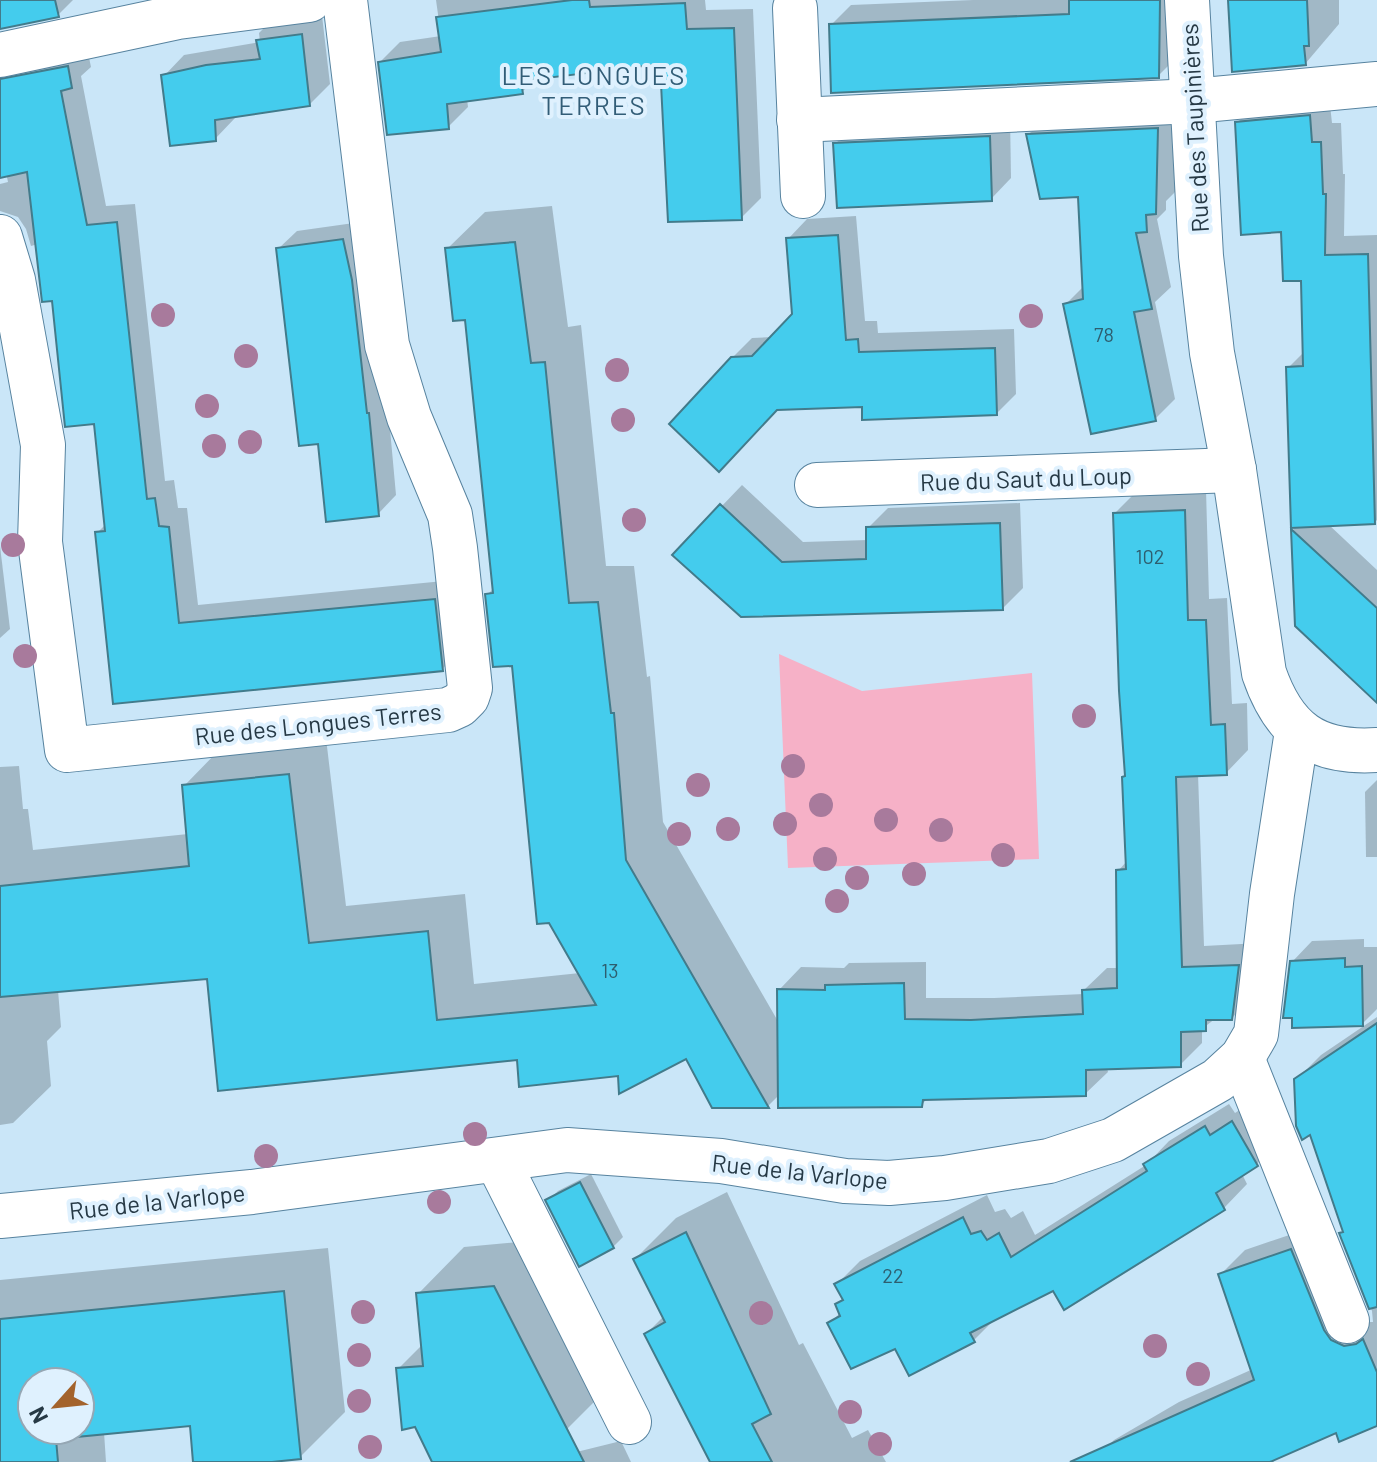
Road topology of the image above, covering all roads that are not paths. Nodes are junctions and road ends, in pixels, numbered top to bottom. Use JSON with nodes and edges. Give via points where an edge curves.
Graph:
{"nodes":[{"id":1,"x":309,"y":0,"type":"edge"},
{"id":2,"x":345,"y":0,"type":"edge"},
{"id":3,"x":1187,"y":0,"type":"edge"},
{"id":4,"x":795,"y":8,"type":"dead end"},
{"id":5,"x":0,"y":55,"type":"edge"},
{"id":6,"x":1377,"y":84,"type":"edge"},
{"id":7,"x":1193,"y":101,"type":"junction"},
{"id":8,"x":799,"y":120,"type":"junction"},
{"id":9,"x":803,"y":196,"type":"dead end"},
{"id":10,"x":0,"y":237,"type":"edge"},
{"id":11,"x":1234,"y":470,"type":"junction"},
{"id":12,"x":817,"y":485,"type":"dead end"},
{"id":13,"x":1297,"y":731,"type":"junction"},
{"id":14,"x":1377,"y":750,"type":"edge"},
{"id":15,"x":1242,"y":1058,"type":"junction"},
{"id":16,"x":497,"y":1160,"type":"junction"},
{"id":17,"x":0,"y":1216,"type":"edge"},
{"id":18,"x":1347,"y":1321,"type":"dead end"},
{"id":19,"x":629,"y":1422,"type":"dead end"}],
"edges":[{"from":1,"to":5,"type":"street","via":[[178,17]]},
{"from":2,"to":10,"type":"street","name":"Rue des Longues Terres","via":[[387,345],[409,417],[450,515],[470,674],[467,697],[459,705],[67,750],[40,542],[43,445],[13,280]]},
{"from":3,"to":7,"type":"street","name":"Rue des Taupinières"},
{"from":4,"to":8,"type":"street"},
{"from":6,"to":7,"type":"street"},
{"from":7,"to":8,"type":"street"},
{"from":7,"to":11,"type":"street","name":"Rue des Taupinières","via":[[1201,256]]},
{"from":8,"to":9,"type":"street"},
{"from":11,"to":12,"type":"street","name":"Rue du Saut du Loup"},
{"from":11,"to":13,"type":"street","via":[[1264,673],[1273,698]]},
{"from":13,"to":14,"type":"street","via":[[1327,747]]},
{"from":13,"to":15,"type":"street","name":"Rue de la Varlope","via":[[1256,1034]]},
{"from":15,"to":16,"type":"street","name":"Rue de la Varlope","via":[[1218,1080],[1113,1140],[1049,1161],[945,1178],[845,1181],[721,1161],[567,1150]]},
{"from":15,"to":18,"type":"street"},
{"from":16,"to":17,"type":"street","name":"Rue de la Varlope","via":[[252,1192]]},
{"from":16,"to":19,"type":"street"}]}
